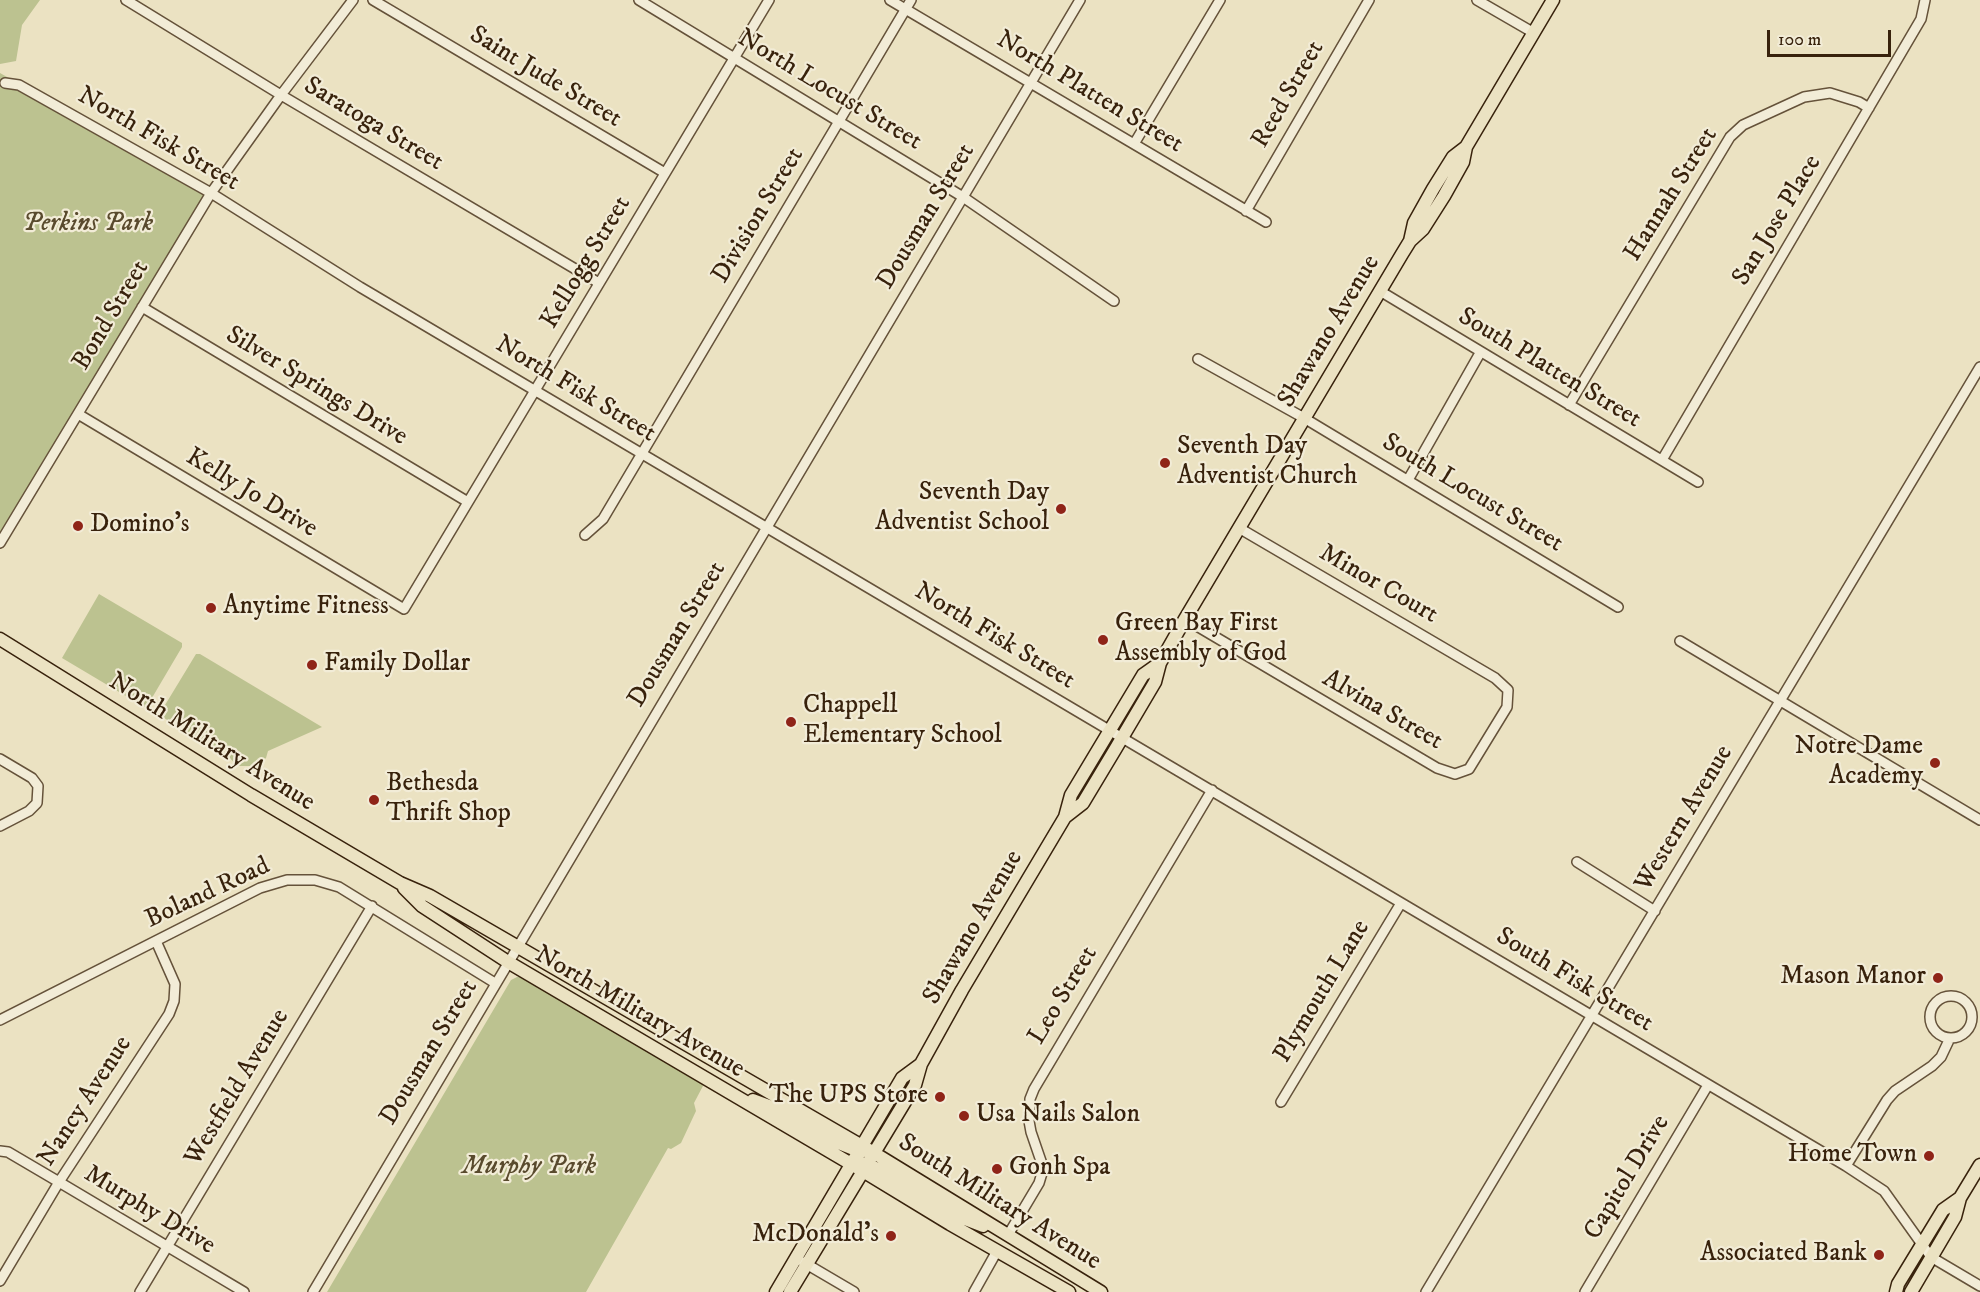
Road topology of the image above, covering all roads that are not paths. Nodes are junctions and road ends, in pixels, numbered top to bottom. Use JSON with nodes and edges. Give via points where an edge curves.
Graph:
{"nodes":[{"id":1,"x":126,"y":0,"type":"edge"},
{"id":2,"x":353,"y":0,"type":"edge"},
{"id":3,"x":373,"y":0,"type":"edge"},
{"id":4,"x":639,"y":0,"type":"edge"},
{"id":5,"x":769,"y":0,"type":"edge"},
{"id":6,"x":890,"y":0,"type":"edge"},
{"id":7,"x":911,"y":0,"type":"edge"},
{"id":8,"x":1080,"y":0,"type":"edge"},
{"id":9,"x":1220,"y":0,"type":"edge"},
{"id":10,"x":1369,"y":0,"type":"edge"},
{"id":11,"x":1477,"y":0,"type":"edge"},
{"id":12,"x":1553,"y":0,"type":"edge"},
{"id":13,"x":1925,"y":0,"type":"edge"},
{"id":14,"x":906,"y":9,"type":"junction"},
{"id":15,"x":1534,"y":33,"type":"junction"},
{"id":16,"x":734,"y":58,"type":"junction"},
{"id":17,"x":5,"y":83,"type":"dead end"},
{"id":18,"x":1031,"y":83,"type":"junction"},
{"id":19,"x":281,"y":95,"type":"junction"},
{"id":20,"x":1869,"y":108,"type":"junction"},
{"id":21,"x":838,"y":123,"type":"junction"},
{"id":22,"x":1134,"y":144,"type":"junction"},
{"id":23,"x":665,"y":174,"type":"junction"},
{"id":24,"x":211,"y":193,"type":"junction"},
{"id":25,"x":963,"y":197,"type":"junction"},
{"id":26,"x":1246,"y":211,"type":"junction"},
{"id":27,"x":1266,"y":222,"type":"dead end"},
{"id":28,"x":599,"y":283,"type":"junction"},
{"id":29,"x":1380,"y":291,"type":"junction"},
{"id":30,"x":1114,"y":301,"type":"dead end"},
{"id":31,"x":142,"y":307,"type":"junction"},
{"id":32,"x":1480,"y":353,"type":"junction"},
{"id":33,"x":1198,"y":359,"type":"dead end"},
{"id":34,"x":1980,"y":367,"type":"edge"},
{"id":35,"x":535,"y":391,"type":"junction"},
{"id":36,"x":1569,"y":405,"type":"junction"},
{"id":37,"x":78,"y":414,"type":"junction"},
{"id":38,"x":1304,"y":418,"type":"junction"},
{"id":39,"x":642,"y":454,"type":"junction"},
{"id":40,"x":1662,"y":460,"type":"junction"},
{"id":41,"x":1408,"y":480,"type":"junction"},
{"id":42,"x":1698,"y":482,"type":"dead end"},
{"id":43,"x":468,"y":502,"type":"junction"},
{"id":44,"x":766,"y":527,"type":"junction"},
{"id":45,"x":1239,"y":528,"type":"junction"},
{"id":46,"x":585,"y":535,"type":"dead end"},
{"id":47,"x":0,"y":543,"type":"edge"},
{"id":48,"x":1618,"y":607,"type":"dead end"},
{"id":49,"x":404,"y":609,"type":"joint"},
{"id":50,"x":1185,"y":619,"type":"junction"},
{"id":51,"x":0,"y":639,"type":"edge"},
{"id":52,"x":1680,"y":641,"type":"dead end"},
{"id":53,"x":1160,"y":663,"type":"junction"},
{"id":54,"x":1495,"y":678,"type":"joint"},
{"id":55,"x":1780,"y":701,"type":"junction"},
{"id":56,"x":1110,"y":730,"type":"junction"},
{"id":57,"x":1122,"y":738,"type":"junction"},
{"id":58,"x":0,"y":759,"type":"edge"},
{"id":59,"x":1212,"y":790,"type":"junction"},
{"id":60,"x":1065,"y":817,"type":"junction"},
{"id":61,"x":1980,"y":820,"type":"edge"},
{"id":62,"x":0,"y":826,"type":"edge"},
{"id":63,"x":1576,"y":862,"type":"dead end"},
{"id":64,"x":399,"y":883,"type":"junction"},
{"id":65,"x":1401,"y":903,"type":"junction"},
{"id":66,"x":372,"y":906,"type":"junction"},
{"id":67,"x":1655,"y":910,"type":"junction"},
{"id":68,"x":156,"y":941,"type":"junction"},
{"id":69,"x":517,"y":947,"type":"junction"},
{"id":70,"x":508,"y":962,"type":"junction"},
{"id":71,"x":495,"y":983,"type":"junction"},
{"id":72,"x":1592,"y":1016,"type":"junction"},
{"id":73,"x":0,"y":1020,"type":"edge"},
{"id":74,"x":1949,"y":1042,"type":"junction"},
{"id":75,"x":921,"y":1064,"type":"junction"},
{"id":76,"x":1708,"y":1084,"type":"junction"},
{"id":77,"x":730,"y":1093,"type":"junction"},
{"id":78,"x":1281,"y":1102,"type":"dead end"},
{"id":79,"x":859,"y":1148,"type":"junction"},
{"id":80,"x":0,"y":1151,"type":"edge"},
{"id":81,"x":874,"y":1153,"type":"junction"},
{"id":82,"x":850,"y":1164,"type":"junction"},
{"id":83,"x":1980,"y":1165,"type":"edge"},
{"id":84,"x":1846,"y":1167,"type":"junction"},
{"id":85,"x":865,"y":1168,"type":"junction"},
{"id":86,"x":59,"y":1182,"type":"junction"},
{"id":87,"x":1960,"y":1198,"type":"junction"},
{"id":88,"x":1008,"y":1235,"type":"junction"},
{"id":89,"x":1922,"y":1244,"type":"junction"},
{"id":90,"x":167,"y":1246,"type":"junction"},
{"id":91,"x":997,"y":1251,"type":"junction"},
{"id":92,"x":1931,"y":1257,"type":"junction"},
{"id":93,"x":796,"y":1258,"type":"junction"},
{"id":94,"x":807,"y":1265,"type":"junction"},
{"id":95,"x":0,"y":1281,"type":"edge"},
{"id":96,"x":1980,"y":1286,"type":"edge"},
{"id":97,"x":140,"y":1292,"type":"edge"},
{"id":98,"x":244,"y":1292,"type":"edge"},
{"id":99,"x":313,"y":1292,"type":"edge"},
{"id":100,"x":776,"y":1292,"type":"edge"},
{"id":101,"x":790,"y":1292,"type":"edge"},
{"id":102,"x":854,"y":1292,"type":"edge"},
{"id":103,"x":974,"y":1292,"type":"edge"},
{"id":104,"x":1069,"y":1292,"type":"edge"},
{"id":105,"x":1101,"y":1292,"type":"edge"},
{"id":106,"x":1426,"y":1292,"type":"edge"},
{"id":107,"x":1585,"y":1292,"type":"edge"},
{"id":108,"x":1896,"y":1292,"type":"edge"},
{"id":109,"x":1911,"y":1292,"type":"edge"}],
"edges":[{"from":1,"to":19,"type":"street","name":"Saratoga Street"},
{"from":2,"to":19,"type":"street","name":"Bond Street"},
{"from":3,"to":23,"type":"street","name":"Saint Jude Street"},
{"from":4,"to":16,"type":"street","name":"North Locust Street"},
{"from":5,"to":16,"type":"street","name":"Kellogg Street"},
{"from":6,"to":14,"type":"street","name":"North Platten Street"},
{"from":7,"to":14,"type":"street","name":"Division Street"},
{"from":8,"to":18,"type":"street","name":"Dousman Street"},
{"from":9,"to":22,"type":"street"},
{"from":10,"to":26,"type":"street","name":"Reed Street"},
{"from":11,"to":15,"type":"street"},
{"from":12,"to":15,"type":"main road","name":"Shawano Avenue"},
{"from":13,"to":20,"type":"street","name":"San Jose Place","via":[[1921,19]]},
{"from":14,"to":18,"type":"street","name":"North Platten Street"},
{"from":14,"to":21,"type":"street","name":"Division Street"},
{"from":15,"to":29,"type":"main road","name":"Shawano Avenue","via":[[1466,147],[1434,213],[1410,241]]},
{"from":16,"to":21,"type":"street","name":"North Locust Street"},
{"from":16,"to":23,"type":"street","name":"Kellogg Street"},
{"from":17,"to":24,"type":"street","name":"North Fisk Street","via":[[19,85]]},
{"from":18,"to":22,"type":"street","name":"North Platten Street"},
{"from":18,"to":25,"type":"street","name":"Dousman Street"},
{"from":19,"to":24,"type":"street","name":"Bond Street"},
{"from":19,"to":28,"type":"street","name":"Saratoga Street"},
{"from":20,"to":36,"type":"street","name":"Hannah Street","via":[[1830,93],[1804,97],[1743,125],[1730,137]]},
{"from":20,"to":40,"type":"street","name":"San Jose Place"},
{"from":21,"to":25,"type":"street","name":"North Locust Street"},
{"from":21,"to":39,"type":"street","name":"Division Street"},
{"from":22,"to":26,"type":"street","name":"North Platten Street"},
{"from":23,"to":28,"type":"street","name":"Kellogg Street"},
{"from":24,"to":31,"type":"street","name":"Bond Street"},
{"from":24,"to":35,"type":"street","name":"North Fisk Street","via":[[360,288]]},
{"from":25,"to":30,"type":"street","name":"North Locust Street"},
{"from":25,"to":44,"type":"street","name":"Dousman Street"},
{"from":26,"to":27,"type":"street","name":"North Platten Street"},
{"from":28,"to":35,"type":"street","name":"Kellogg Street"},
{"from":29,"to":32,"type":"street","name":"South Platten Street"},
{"from":29,"to":38,"type":"main road","name":"Shawano Avenue"},
{"from":31,"to":37,"type":"street","name":"Bond Street"},
{"from":31,"to":43,"type":"street","name":"Silver Springs Drive"},
{"from":32,"to":36,"type":"street","name":"South Platten Street"},
{"from":32,"to":41,"type":"street"},
{"from":33,"to":38,"type":"street"},
{"from":34,"to":55,"type":"street","name":"Western Avenue"},
{"from":35,"to":39,"type":"street","name":"North Fisk Street"},
{"from":35,"to":43,"type":"street","name":"Kellogg Street"},
{"from":36,"to":40,"type":"street","name":"South Platten Street"},
{"from":37,"to":47,"type":"street","name":"Bond Street"},
{"from":37,"to":49,"type":"street","name":"Kelly Jo Drive"},
{"from":38,"to":41,"type":"street","name":"South Locust Street"},
{"from":38,"to":45,"type":"main road","name":"Shawano Avenue"},
{"from":39,"to":44,"type":"street","name":"North Fisk Street"},
{"from":39,"to":46,"type":"street","name":"Division Street","via":[[603,519]]},
{"from":40,"to":42,"type":"street","name":"South Platten Street"},
{"from":41,"to":48,"type":"street","name":"South Locust Street"},
{"from":43,"to":49,"type":"street","name":"Kellogg Street"},
{"from":44,"to":56,"type":"street","name":"North Fisk Street"},
{"from":44,"to":69,"type":"street","name":"Dousman Street"},
{"from":45,"to":50,"type":"main road","name":"Shawano Avenue"},
{"from":45,"to":54,"type":"street","name":"Minor Court"},
{"from":50,"to":53,"type":"main road","name":"Shawano Avenue"},
{"from":50,"to":54,"type":"street","name":"Alvina Street","via":[[1437,768],[1455,774],[1469,769],[1507,707],[1508,690]]},
{"from":51,"to":64,"type":"main road","name":"North Military Avenue"},
{"from":52,"to":55,"type":"street"},
{"from":53,"to":56,"type":"main road","name":"Shawano Avenue","via":[[1143,675]]},
{"from":53,"to":57,"type":"main road","name":"Shawano Avenue","via":[[1155,682]]},
{"from":55,"to":61,"type":"street"},
{"from":55,"to":67,"type":"street","name":"Western Avenue"},
{"from":56,"to":57,"type":"street","name":"North Fisk Street"},
{"from":56,"to":60,"type":"main road","name":"Shawano Avenue","via":[[1071,795]]},
{"from":57,"to":59,"type":"street","name":"South Fisk Street"},
{"from":57,"to":60,"type":"main road","name":"Shawano Avenue","via":[[1083,803]]},
{"from":58,"to":62,"type":"street","via":[[33,778],[38,786],[38,803]]},
{"from":59,"to":65,"type":"street","name":"South Fisk Street"},
{"from":59,"to":88,"type":"street","name":"Leo Street","via":[[1034,1089],[1029,1121],[1042,1173]]},
{"from":60,"to":75,"type":"main road","name":"Shawano Avenue"},
{"from":63,"to":67,"type":"street"},
{"from":64,"to":69,"type":"main road","name":"North Military Avenue","via":[[430,896]]},
{"from":64,"to":70,"type":"main road","name":"North Military Avenue","via":[[422,906]]},
{"from":65,"to":72,"type":"street","name":"South Fisk Street"},
{"from":65,"to":78,"type":"street","name":"Plymouth Lane"},
{"from":66,"to":68,"type":"street","name":"Boland Road","via":[[339,887],[315,880],[287,880],[261,888]]},
{"from":66,"to":71,"type":"street","name":"Boland Road"},
{"from":66,"to":90,"type":"street","name":"Westfield Avenue"},
{"from":67,"to":72,"type":"street","name":"Western Avenue"},
{"from":68,"to":73,"type":"street","name":"Boland Road"},
{"from":68,"to":86,"type":"street","name":"Nancy Avenue","via":[[175,984],[174,1001]]},
{"from":69,"to":70,"type":"street","name":"Dousman Street"},
{"from":69,"to":79,"type":"main road","name":"North Military Avenue"},
{"from":70,"to":71,"type":"street","name":"Dousman Street"},
{"from":70,"to":77,"type":"main road","name":"North Military Avenue"},
{"from":71,"to":99,"type":"street","name":"Dousman Street"},
{"from":72,"to":76,"type":"street","name":"South Fisk Street"},
{"from":72,"to":106,"type":"street","name":"Western Avenue"},
{"from":74,"to":74,"type":"street","via":[[1963,1035],[1972,1018],[1968,1005],[1951,996],[1937,1001],[1930,1021]]},
{"from":74,"to":84,"type":"street","via":[[1941,1057],[1887,1100]]},
{"from":75,"to":79,"type":"main road","name":"Shawano Avenue","via":[[902,1078]]},
{"from":75,"to":81,"type":"main road","name":"Shawano Avenue","via":[[915,1085]]},
{"from":76,"to":84,"type":"street","name":"South Fisk Street"},
{"from":76,"to":107,"type":"street","name":"Capitol Drive"},
{"from":77,"to":79,"type":"main road","via":[[788,1113],[832,1139]]},
{"from":77,"to":82,"type":"main road","name":"North Military Avenue"},
{"from":79,"to":81,"type":"main road","name":"North Military Avenue"},
{"from":79,"to":82,"type":"main road","name":"Shawano Avenue"},
{"from":80,"to":86,"type":"street","name":"Murphy Drive"},
{"from":81,"to":85,"type":"main road","name":"Shawano Avenue"},
{"from":81,"to":88,"type":"main road","name":"South Military Avenue"},
{"from":82,"to":85,"type":"main road","name":"North Military Avenue"},
{"from":82,"to":93,"type":"main road","name":"Shawano Avenue"},
{"from":83,"to":87,"type":"main road"},
{"from":84,"to":89,"type":"street","name":"South Fisk Street","via":[[1884,1191]]},
{"from":85,"to":88,"type":"main road","via":[[881,1170],[952,1214]]},
{"from":85,"to":91,"type":"main road","name":"South Military Avenue"},
{"from":85,"to":94,"type":"main road","name":"Shawano Avenue"},
{"from":86,"to":90,"type":"street","name":"Murphy Drive"},
{"from":86,"to":95,"type":"street","name":"Nancy Avenue"},
{"from":87,"to":89,"type":"main road","via":[[1944,1210]]},
{"from":87,"to":92,"type":"main road","via":[[1956,1217]]},
{"from":88,"to":105,"type":"main road","name":"South Military Avenue"},
{"from":89,"to":92,"type":"street","name":"South Fisk Street"},
{"from":89,"to":108,"type":"main road"},
{"from":90,"to":97,"type":"street","name":"Westfield Avenue"},
{"from":90,"to":98,"type":"street","name":"Murphy Drive"},
{"from":91,"to":103,"type":"street"},
{"from":91,"to":104,"type":"main road","name":"South Military Avenue"},
{"from":92,"to":96,"type":"street","name":"South Fisk Street"},
{"from":92,"to":109,"type":"main road"},
{"from":93,"to":94,"type":"street"},
{"from":93,"to":100,"type":"main road","name":"Shawano Avenue"},
{"from":94,"to":101,"type":"main road","name":"Shawano Avenue"},
{"from":94,"to":102,"type":"street"}]}
